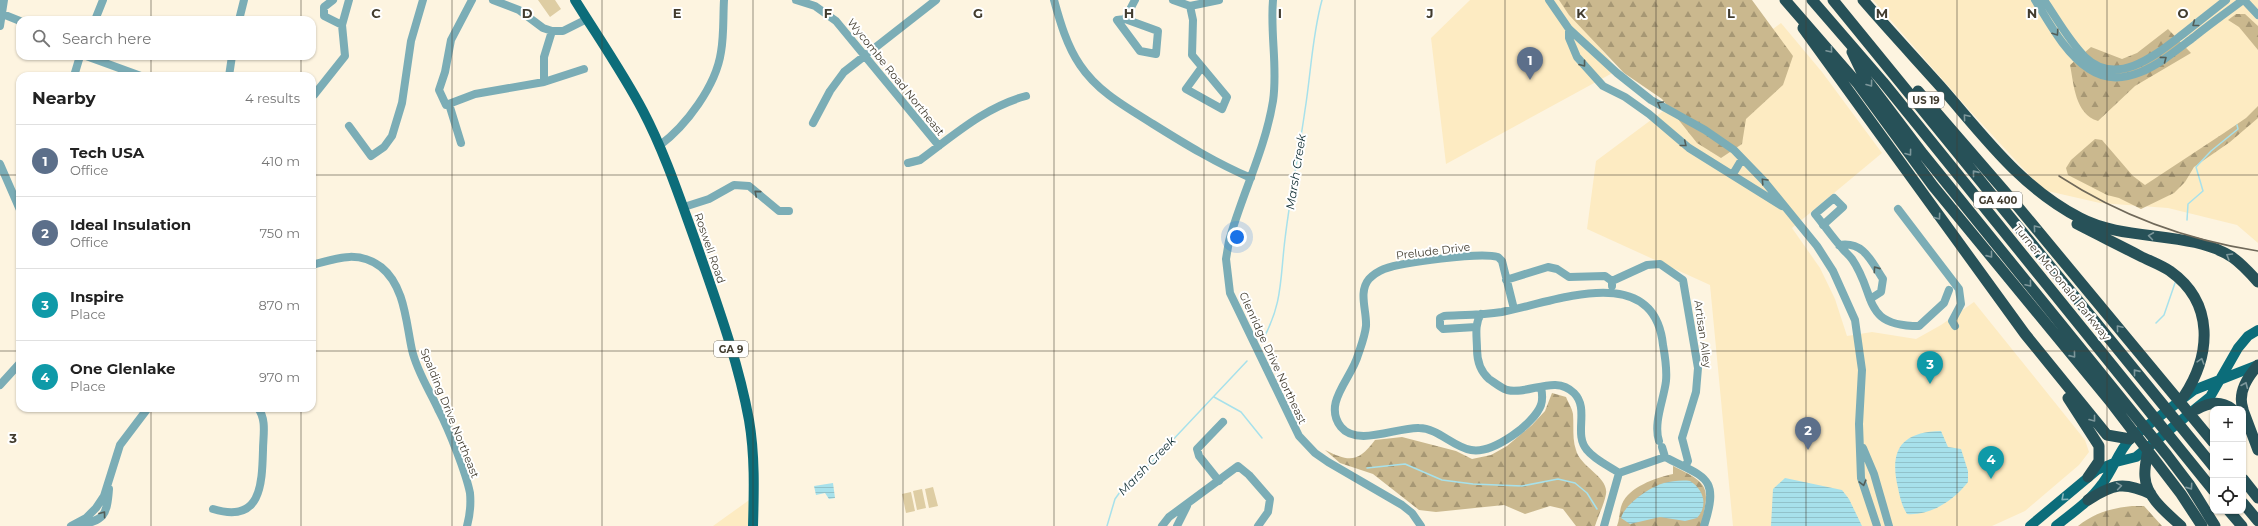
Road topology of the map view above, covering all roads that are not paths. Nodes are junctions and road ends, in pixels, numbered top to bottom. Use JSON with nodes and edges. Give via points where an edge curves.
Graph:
{"nodes":[{"id":1,"x":4,"y":0,"type":"edge"},
{"id":2,"x":103,"y":0,"type":"edge"},
{"id":3,"x":244,"y":0,"type":"edge"},
{"id":4,"x":333,"y":0,"type":"edge"},
{"id":5,"x":350,"y":0,"type":"edge"},
{"id":6,"x":423,"y":0,"type":"edge"},
{"id":7,"x":472,"y":0,"type":"edge"},
{"id":8,"x":494,"y":0,"type":"edge"},
{"id":9,"x":575,"y":0,"type":"edge"},
{"id":10,"x":724,"y":0,"type":"edge"},
{"id":11,"x":796,"y":0,"type":"edge"},
{"id":12,"x":936,"y":0,"type":"edge"},
{"id":13,"x":1054,"y":0,"type":"edge"},
{"id":14,"x":1135,"y":0,"type":"edge"},
{"id":15,"x":1173,"y":0,"type":"edge"},
{"id":16,"x":1219,"y":0,"type":"edge"},
{"id":17,"x":1273,"y":0,"type":"edge"},
{"id":18,"x":1549,"y":0,"type":"edge"},
{"id":19,"x":1784,"y":0,"type":"edge"},
{"id":20,"x":1812,"y":0,"type":"edge"},
{"id":21,"x":1834,"y":0,"type":"edge"},
{"id":22,"x":1863,"y":0,"type":"edge"},
{"id":23,"x":2035,"y":0,"type":"edge"},
{"id":24,"x":2044,"y":0,"type":"edge"},
{"id":25,"x":2226,"y":0,"type":"edge"},
{"id":26,"x":2243,"y":0,"type":"edge"},
{"id":27,"x":817,"y":3,"type":"edge"},
{"id":28,"x":1190,"y":6,"type":"junction"},
{"id":29,"x":1,"y":13,"type":"edge"},
{"id":30,"x":2258,"y":15,"type":"edge"},
{"id":31,"x":97,"y":16,"type":"edge"},
{"id":32,"x":240,"y":16,"type":"edge"},
{"id":33,"x":16,"y":19,"type":"edge"},
{"id":34,"x":587,"y":19,"type":"junction"},
{"id":35,"x":1125,"y":20,"type":"junction"},
{"id":36,"x":342,"y":25,"type":"junction"},
{"id":37,"x":0,"y":26,"type":"edge"},
{"id":38,"x":1569,"y":29,"type":"junction"},
{"id":39,"x":552,"y":32,"type":"junction"},
{"id":40,"x":1845,"y":37,"type":"junction"},
{"id":41,"x":865,"y":56,"type":"junction"},
{"id":42,"x":79,"y":60,"type":"edge"},
{"id":43,"x":97,"y":60,"type":"edge"},
{"id":44,"x":231,"y":60,"type":"edge"},
{"id":45,"x":1202,"y":67,"type":"junction"},
{"id":46,"x":584,"y":69,"type":"dead end"},
{"id":47,"x":75,"y":72,"type":"edge"},
{"id":48,"x":130,"y":72,"type":"edge"},
{"id":49,"x":230,"y":72,"type":"edge"},
{"id":50,"x":544,"y":82,"type":"junction"},
{"id":51,"x":316,"y":93,"type":"edge"},
{"id":52,"x":1026,"y":96,"type":"dead end"},
{"id":53,"x":449,"y":104,"type":"junction"},
{"id":54,"x":813,"y":123,"type":"dead end"},
{"id":55,"x":349,"y":126,"type":"dead end"},
{"id":56,"x":1982,"y":137,"type":"junction"},
{"id":57,"x":462,"y":143,"type":"dead end"},
{"id":58,"x":659,"y":146,"type":"junction"},
{"id":59,"x":939,"y":146,"type":"junction"},
{"id":60,"x":1742,"y":159,"type":"junction"},
{"id":61,"x":908,"y":163,"type":"dead end"},
{"id":62,"x":0,"y":164,"type":"edge"},
{"id":63,"x":1733,"y":174,"type":"junction"},
{"id":64,"x":1251,"y":178,"type":"junction"},
{"id":65,"x":16,"y":201,"type":"edge"},
{"id":66,"x":684,"y":208,"type":"junction"},
{"id":67,"x":1898,"y":209,"type":"dead end"},
{"id":68,"x":789,"y":211,"type":"dead end"},
{"id":69,"x":1789,"y":211,"type":"junction"},
{"id":70,"x":1823,"y":225,"type":"dead end"},
{"id":71,"x":1839,"y":245,"type":"junction"},
{"id":72,"x":316,"y":264,"type":"edge"},
{"id":73,"x":1506,"y":280,"type":"junction"},
{"id":74,"x":1612,"y":281,"type":"junction"},
{"id":75,"x":2258,"y":282,"type":"edge"},
{"id":76,"x":1949,"y":290,"type":"dead end"},
{"id":77,"x":1612,"y":292,"type":"junction"},
{"id":78,"x":1870,"y":299,"type":"junction"},
{"id":79,"x":1514,"y":309,"type":"junction"},
{"id":80,"x":1481,"y":314,"type":"junction"},
{"id":81,"x":1956,"y":326,"type":"dead end"},
{"id":82,"x":1476,"y":327,"type":"junction"},
{"id":83,"x":2258,"y":330,"type":"edge"},
{"id":84,"x":2025,"y":334,"type":"junction"},
{"id":85,"x":2258,"y":365,"type":"edge"},
{"id":86,"x":16,"y":367,"type":"edge"},
{"id":87,"x":2221,"y":379,"type":"junction"},
{"id":88,"x":0,"y":385,"type":"edge"},
{"id":89,"x":1541,"y":387,"type":"junction"},
{"id":90,"x":2184,"y":396,"type":"junction"},
{"id":91,"x":2227,"y":406,"type":"edge"},
{"id":92,"x":2243,"y":406,"type":"edge"},
{"id":93,"x":2197,"y":409,"type":"junction"},
{"id":94,"x":145,"y":412,"type":"edge"},
{"id":95,"x":260,"y":412,"type":"edge"},
{"id":96,"x":2246,"y":420,"type":"edge"},
{"id":97,"x":1223,"y":422,"type":"dead end"},
{"id":98,"x":2246,"y":428,"type":"edge"},
{"id":99,"x":2251,"y":436,"type":"junction"},
{"id":100,"x":2210,"y":438,"type":"edge"},
{"id":101,"x":2130,"y":439,"type":"junction"},
{"id":102,"x":1861,"y":444,"type":"junction"},
{"id":103,"x":2149,"y":448,"type":"junction"},
{"id":104,"x":2258,"y":450,"type":"edge"},
{"id":105,"x":1665,"y":457,"type":"junction"},
{"id":106,"x":2116,"y":462,"type":"junction"},
{"id":107,"x":2210,"y":462,"type":"edge"},
{"id":108,"x":1685,"y":467,"type":"junction"},
{"id":109,"x":1619,"y":473,"type":"junction"},
{"id":110,"x":2088,"y":477,"type":"junction"},
{"id":111,"x":1218,"y":481,"type":"junction"},
{"id":112,"x":2246,"y":483,"type":"edge"},
{"id":113,"x":2210,"y":486,"type":"edge"},
{"id":114,"x":2151,"y":494,"type":"junction"},
{"id":115,"x":2258,"y":498,"type":"edge"},
{"id":116,"x":2088,"y":500,"type":"junction"},
{"id":117,"x":1188,"y":505,"type":"junction"},
{"id":118,"x":2246,"y":507,"type":"edge"},
{"id":119,"x":213,"y":509,"type":"dead end"},
{"id":120,"x":2232,"y":514,"type":"edge"},
{"id":121,"x":2258,"y":521,"type":"edge"},
{"id":122,"x":2200,"y":523,"type":"edge"},
{"id":123,"x":71,"y":526,"type":"edge"},
{"id":124,"x":466,"y":526,"type":"edge"},
{"id":125,"x":754,"y":526,"type":"edge"},
{"id":126,"x":1162,"y":526,"type":"edge"},
{"id":127,"x":1177,"y":526,"type":"edge"},
{"id":128,"x":1258,"y":526,"type":"edge"},
{"id":129,"x":1421,"y":526,"type":"edge"},
{"id":130,"x":1604,"y":526,"type":"edge"},
{"id":131,"x":1704,"y":526,"type":"edge"},
{"id":132,"x":1877,"y":526,"type":"edge"},
{"id":133,"x":1889,"y":526,"type":"edge"},
{"id":134,"x":2030,"y":526,"type":"edge"},
{"id":135,"x":2056,"y":526,"type":"edge"},
{"id":136,"x":2181,"y":526,"type":"edge"},
{"id":137,"x":2215,"y":526,"type":"edge"},
{"id":138,"x":2242,"y":526,"type":"edge"}],
"edges":[{"from":1,"to":29,"type":"street"},
{"from":2,"to":31,"type":"street"},
{"from":3,"to":32,"type":"street"},
{"from":4,"to":36,"type":"street","via":[[324,7],[324,16]]},
{"from":5,"to":36,"type":"street"},
{"from":6,"to":55,"type":"street","via":[[411,41],[402,102],[392,136],[384,147],[371,156]]},
{"from":7,"to":53,"type":"street","via":[[451,40],[439,90],[446,105]]},
{"from":8,"to":39,"type":"street","via":[[519,10],[542,28]]},
{"from":9,"to":34,"type":"main road","name":"Roswell Road","number":"GA 9"},
{"from":10,"to":58,"type":"street","via":[[721,52],[710,86],[675,132]]},
{"from":11,"to":27,"type":"street","name":"Wycombe Road Northeast"},
{"from":12,"to":41,"type":"street"},
{"from":13,"to":64,"type":"street","via":[[1073,54],[1102,90],[1201,154]]},
{"from":14,"to":35,"type":"street"},
{"from":15,"to":28,"type":"street"},
{"from":16,"to":28,"type":"street"},
{"from":17,"to":64,"type":"street","name":"Glenridge Drive Northeast","via":[[1273,99],[1266,140]]},
{"from":18,"to":38,"type":"street"},
{"from":19,"to":84,"type":"highway","one_way":true,"via":[[1902,167]]},
{"from":19,"to":122,"type":"highway","one_way":true,"via":[[1858,84],[1933,186],[2129,426]]},
{"from":20,"to":40,"type":"highway","name":"Turner McDonald Parkway"},
{"from":100,"to":21,"type":"highway","number":"US 19","one_way":true,"via":[[1959,138]]},
{"from":107,"to":21,"type":"highway","name":"Turner McDonald Parkway","number":"GA 400","one_way":true},
{"from":56,"to":22,"type":"highway","one_way":true},
{"from":23,"to":26,"type":"street","one_way":true,"via":[[2057,35],[2081,63],[2099,74],[2120,77],[2141,72],[2158,64]]},
{"from":25,"to":24,"type":"street","one_way":true,"via":[[2153,57],[2138,65],[2120,69],[2102,67],[2086,58],[2071,41]]},
{"from":26,"to":30,"type":"street"},
{"from":27,"to":41,"type":"street","name":"Wycombe Road Northeast","via":[[836,20]]},
{"from":28,"to":45,"type":"street","via":[[1193,20],[1192,55]]},
{"from":29,"to":33,"type":"street"},
{"from":29,"to":37,"type":"street"},
{"from":34,"to":39,"type":"street","via":[[563,31]]},
{"from":34,"to":58,"type":"main road","name":"Roswell Road","number":"GA 9","via":[[628,84]]},
{"from":35,"to":35,"type":"street","via":[[1117,20],[1140,51],[1156,54],[1158,31]]},
{"from":36,"to":51,"type":"street","via":[[345,56]]},
{"from":60,"to":38,"type":"street","one_way":true,"via":[[1734,150],[1705,130],[1651,100]]},
{"from":38,"to":63,"type":"street","one_way":true,"via":[[1569,38],[1577,57],[1603,86],[1625,97],[1689,148]]},
{"from":39,"to":50,"type":"street","via":[[544,57]]},
{"from":40,"to":113,"type":"highway","name":"Turner McDonald Parkway","number":"GA 400"},
{"from":40,"to":137,"type":"highway","one_way":true,"via":[[1863,75],[1923,154],[2167,455]]},
{"from":41,"to":54,"type":"street","via":[[836,81]]},
{"from":41,"to":59,"type":"street","name":"Wycombe Road Northeast"},
{"from":42,"to":47,"type":"street"},
{"from":43,"to":48,"type":"street"},
{"from":44,"to":49,"type":"street"},
{"from":45,"to":45,"type":"street","via":[[1227,98],[1222,109],[1186,89]]},
{"from":46,"to":50,"type":"street"},
{"from":50,"to":53,"type":"street","via":[[475,94]]},
{"from":52,"to":59,"type":"street","via":[[988,110]]},
{"from":53,"to":57,"type":"street"},
{"from":75,"to":56,"type":"highway","one_way":true,"via":[[2239,263],[2212,248],[2120,231],[2081,219],[2037,192]]},
{"from":90,"to":56,"type":"highway","one_way":true,"via":[[2194,382],[2205,347],[2200,308],[2190,291],[2170,271],[2047,207],[2013,176]]},
{"from":58,"to":66,"type":"main road","name":"Roswell Road","number":"GA 9"},
{"from":59,"to":61,"type":"street","via":[[920,160]]},
{"from":60,"to":63,"type":"street"},
{"from":69,"to":60,"type":"street","one_way":true},
{"from":62,"to":65,"type":"street"},
{"from":63,"to":69,"type":"street"},
{"from":64,"to":129,"type":"street","name":"Glenridge Drive Northeast","via":[[1229,241],[1226,259],[1227,280],[1236,309],[1286,414],[1299,436],[1314,453],[1402,504]]},
{"from":68,"to":66,"type":"street","one_way":true,"via":[[779,211],[749,186],[734,185],[710,199]]},
{"from":66,"to":125,"type":"main road","name":"Roswell Road","number":"GA 9","via":[[741,383],[752,445]]},
{"from":67,"to":81,"type":"street","via":[[1959,290],[1960,304],[1952,321]]},
{"from":69,"to":102,"type":"street","via":[[1833,271],[1855,320],[1862,370]]},
{"from":70,"to":71,"type":"street"},
{"from":71,"to":78,"type":"street","via":[[1852,259]]},
{"from":78,"to":71,"type":"street","one_way":true,"via":[[1881,292],[1883,279],[1858,246],[1848,243]]},
{"from":72,"to":124,"type":"street","name":"Spalding Drive Northeast","via":[[346,255],[363,258],[382,268],[396,287],[417,366],[440,412],[467,482],[470,506]]},
{"from":73,"to":74,"type":"street","via":[[1548,267],[1557,269],[1569,277],[1605,276]]},
{"from":73,"to":79,"type":"street"},
{"from":73,"to":89,"type":"street","name":"Prelude Drive","via":[[1502,261],[1498,257],[1428,260],[1388,268],[1370,278],[1365,285],[1364,293],[1364,334],[1355,367],[1336,398],[1336,417],[1341,428],[1356,436],[1418,428],[1467,449],[1487,450],[1501,443],[1537,413],[1542,403]]},
{"from":74,"to":77,"type":"street"},
{"from":74,"to":108,"type":"street","name":"Artisan Alley","via":[[1646,265],[1660,264],[1683,280],[1698,368],[1696,392],[1682,438],[1688,461]]},
{"from":76,"to":78,"type":"street","via":[[1944,303],[1919,326],[1902,326],[1890,322],[1875,311]]},
{"from":77,"to":79,"type":"street","via":[[1564,297]]},
{"from":77,"to":105,"type":"street","via":[[1629,295],[1648,306],[1660,324],[1666,380],[1658,428]]},
{"from":79,"to":80,"type":"street"},
{"from":80,"to":82,"type":"street"},
{"from":80,"to":82,"type":"street","via":[[1440,318],[1440,326],[1443,328]]},
{"from":82,"to":89,"type":"street","via":[[1477,357],[1480,369],[1486,376],[1507,390]]},
{"from":83,"to":87,"type":"main road","via":[[2242,342]]},
{"from":84,"to":101,"type":"highway","one_way":true,"via":[[2107,435]]},
{"from":84,"to":110,"type":"highway","via":[[2097,441],[2100,451],[2099,462]]},
{"from":85,"to":87,"type":"main road"},
{"from":92,"to":85,"type":"highway","one_way":true,"via":[[2244,386]]},
{"from":86,"to":88,"type":"street"},
{"from":87,"to":90,"type":"main road"},
{"from":87,"to":93,"type":"main road","via":[[2210,397]]},
{"from":89,"to":109,"type":"street","via":[[1557,384],[1576,394],[1582,408],[1584,447]]},
{"from":90,"to":101,"type":"main road"},
{"from":91,"to":93,"type":"highway","via":[[2216,403]]},
{"from":93,"to":103,"type":"main road"},
{"from":94,"to":123,"type":"street","via":[[120,445],[110,480],[108,507],[103,516],[93,522]]},
{"from":95,"to":119,"type":"street","via":[[264,422],[258,496],[251,505],[240,512]]},
{"from":96,"to":99,"type":"highway"},
{"from":97,"to":111,"type":"street","via":[[1197,449],[1199,456]]},
{"from":98,"to":99,"type":"highway"},
{"from":99,"to":104,"type":"highway"},
{"from":101,"to":106,"type":"main road"},
{"from":102,"to":132,"type":"street","one_way":true,"via":[[1861,478]]},
{"from":102,"to":133,"type":"street","via":[[1874,474]]},
{"from":103,"to":106,"type":"main road","via":[[2136,457]]},
{"from":103,"to":114,"type":"highway","via":[[2144,475]]},
{"from":105,"to":108,"type":"street"},
{"from":105,"to":109,"type":"street"},
{"from":106,"to":110,"type":"main road"},
{"from":106,"to":116,"type":"main road","via":[[2102,486]]},
{"from":108,"to":131,"type":"street","via":[[1700,474],[1710,486],[1712,503]]},
{"from":109,"to":130,"type":"street"},
{"from":110,"to":134,"type":"main road","one_way":true},
{"from":111,"to":117,"type":"street"},
{"from":111,"to":128,"type":"street","via":[[1238,466],[1249,475],[1270,499],[1268,512]]},
{"from":112,"to":115,"type":"highway"},
{"from":116,"to":114,"type":"highway","one_way":true,"via":[[2102,491],[2122,485],[2136,487]]},
{"from":114,"to":136,"type":"highway"},
{"from":116,"to":135,"type":"main road"},
{"from":117,"to":126,"type":"street","via":[[1169,517]]},
{"from":117,"to":127,"type":"street"},
{"from":118,"to":121,"type":"highway"},
{"from":120,"to":138,"type":"highway"}]}
